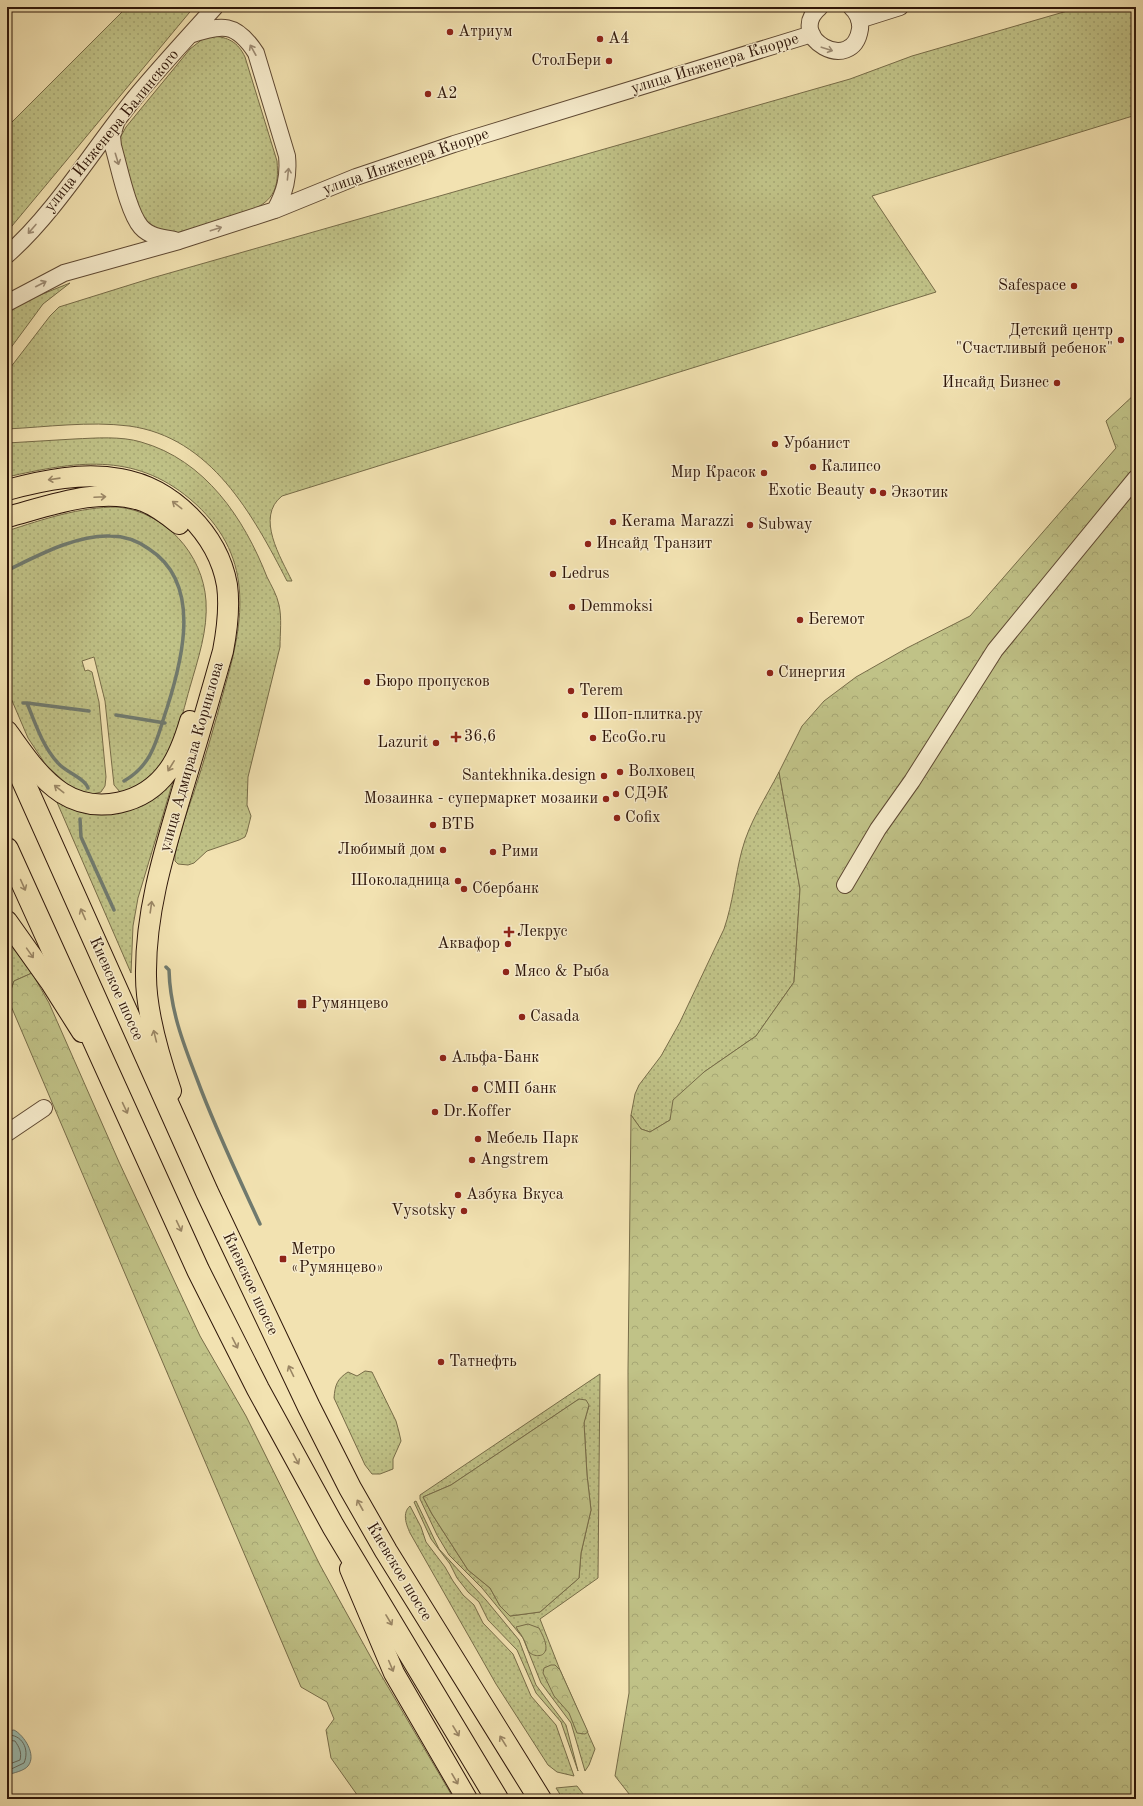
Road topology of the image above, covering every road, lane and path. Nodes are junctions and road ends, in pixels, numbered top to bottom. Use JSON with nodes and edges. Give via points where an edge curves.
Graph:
{"nodes":[{"id":1,"x":216,"y":7,"type":"edge"},
{"id":2,"x":820,"y":7,"type":"edge"},
{"id":3,"x":900,"y":7,"type":"edge"},
{"id":4,"x":855,"y":13,"type":"edge"},
{"id":5,"x":812,"y":34,"type":"junction"},
{"id":6,"x":190,"y":35,"type":"junction"},
{"id":7,"x":116,"y":122,"type":"junction"},
{"id":8,"x":275,"y":210,"type":"junction"},
{"id":9,"x":179,"y":241,"type":"junction"},
{"id":10,"x":7,"y":255,"type":"edge"},
{"id":11,"x":7,"y":303,"type":"edge"},
{"id":12,"x":1136,"y":478,"type":"edge"},
{"id":13,"x":7,"y":490,"type":"edge"},
{"id":14,"x":7,"y":517,"type":"edge"},
{"id":15,"x":7,"y":731,"type":"edge"},
{"id":16,"x":7,"y":745,"type":"edge"},
{"id":17,"x":7,"y":849,"type":"edge"},
{"id":18,"x":845,"y":885,"type":"dead end"},
{"id":19,"x":7,"y":921,"type":"edge"},
{"id":20,"x":108,"y":1073,"type":"junction"},
{"id":21,"x":44,"y":1108,"type":"dead end"},
{"id":22,"x":7,"y":1133,"type":"edge"},
{"id":23,"x":207,"y":1192,"type":"junction"},
{"id":24,"x":333,"y":1526,"type":"junction"},
{"id":25,"x":467,"y":1799,"type":"edge"},
{"id":26,"x":497,"y":1799,"type":"edge"},
{"id":27,"x":540,"y":1799,"type":"edge"}],
"edges":[{"from":1,"to":6,"type":"street","name":"улица Инженера Балинского"},
{"from":2,"to":5,"type":"street","name":"улица Инженера Кнорре","via":[[812,17]]},
{"from":3,"to":4,"type":"street","name":"улица Инженера Кнорре"},
{"from":5,"to":4,"type":"street","name":"улица Инженера Кнорре","one_way":true,"via":[[821,47],[828,50],[844,50],[856,40],[859,33]]},
{"from":5,"to":8,"type":"street","name":"улица Инженера Кнорре","via":[[356,176]]},
{"from":6,"to":7,"type":"street","name":"улица Инженера Балинского","via":[[137,94]]},
{"from":8,"to":6,"type":"street","one_way":true,"via":[[284,196],[289,172],[288,156],[256,52],[247,39],[228,28],[213,28]]},
{"from":7,"to":9,"type":"street","one_way":true,"via":[[112,136],[113,146],[133,214],[141,228],[149,233]]},
{"from":7,"to":10,"type":"street","name":"улица Инженера Балинского","one_way":true,"via":[[51,206]]},
{"from":9,"to":8,"type":"street","name":"улица Инженера Кнорре","one_way":true},
{"from":11,"to":9,"type":"street","name":"улица Инженера Кнорре","one_way":true,"via":[[64,273]]},
{"from":12,"to":18,"type":"street","via":[[995,650],[912,781],[878,829]]},
{"from":23,"to":13,"type":"main road","name":"улица Адмирала Корнилова","one_way":true,"via":[[162,1065],[152,1025],[146,956],[152,900],[158,875],[226,638],[228,599],[223,570],[205,534],[189,515],[160,493],[136,483],[106,477],[76,477],[46,480]]},
{"from":14,"to":15,"type":"main road","name":"улица Адмирала Корнилова","one_way":true,"via":[[92,497],[119,497],[143,502],[172,518],[194,541],[211,574],[216,600],[211,648],[185,738],[168,771],[160,781],[140,796],[98,805],[75,799],[61,792],[38,771]]},
{"from":23,"to":16,"type":"highway","name":"Киевское шоссе","one_way":true},
{"from":17,"to":20,"type":"highway","name":"Киевское шоссе","one_way":true},
{"from":19,"to":20,"type":"main road","one_way":true,"via":[[51,983]]},
{"from":20,"to":24,"type":"highway","name":"Киевское шоссе","one_way":true,"via":[[198,1270],[258,1389]]},
{"from":21,"to":22,"type":"street"},
{"from":27,"to":23,"type":"highway","name":"Киевское шоссе","one_way":true,"via":[[386,1551],[350,1488]]},
{"from":24,"to":25,"type":"main road","one_way":true,"via":[[394,1672]]},
{"from":24,"to":26,"type":"highway","name":"Киевское шоссе","one_way":true}]}
